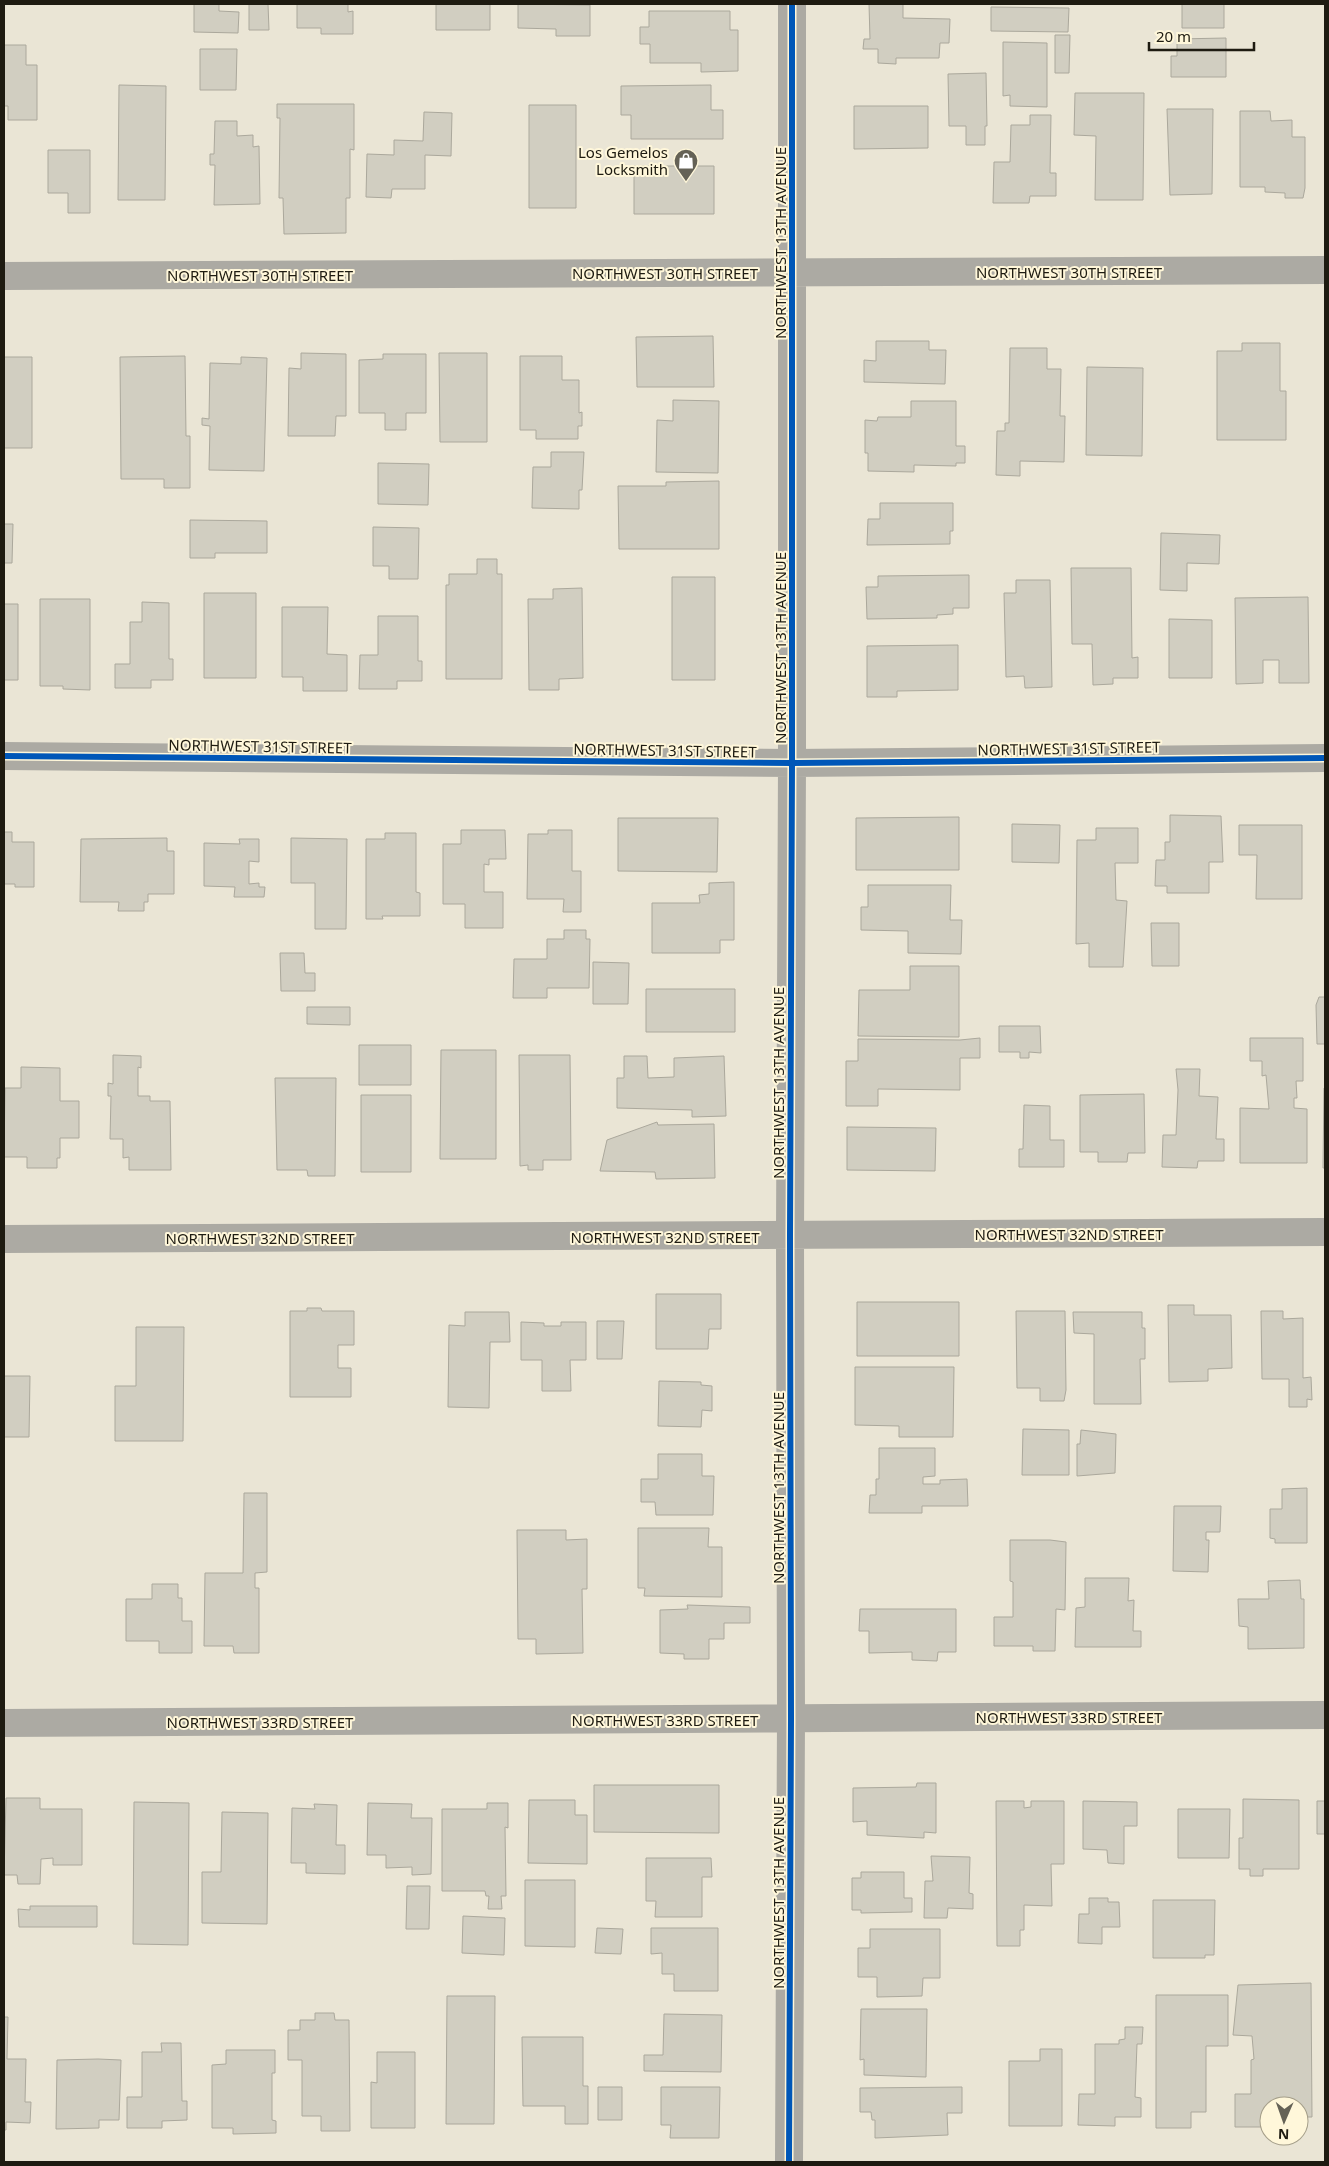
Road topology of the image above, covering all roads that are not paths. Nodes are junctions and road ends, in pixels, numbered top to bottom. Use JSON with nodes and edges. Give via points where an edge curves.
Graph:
{"nodes":[{"id":1,"x":792,"y":4,"type":"edge"},
{"id":2,"x":1325,"y":270,"type":"edge"},
{"id":3,"x":792,"y":273,"type":"junction"},
{"id":4,"x":4,"y":276,"type":"edge"},
{"id":5,"x":4,"y":756,"type":"edge"},
{"id":6,"x":1325,"y":758,"type":"edge"},
{"id":7,"x":792,"y":764,"type":"junction"},
{"id":8,"x":1325,"y":1232,"type":"edge"},
{"id":9,"x":790,"y":1236,"type":"junction"},
{"id":10,"x":4,"y":1239,"type":"edge"},
{"id":11,"x":1325,"y":1715,"type":"edge"},
{"id":12,"x":791,"y":1719,"type":"junction"},
{"id":13,"x":4,"y":1723,"type":"edge"},
{"id":14,"x":789,"y":2162,"type":"edge"}],
"edges":[{"from":1,"to":3,"type":"street","name":"NORTHWEST 13TH AVENUE"},
{"from":2,"to":3,"type":"street","name":"NORTHWEST 30TH STREET"},
{"from":3,"to":4,"type":"street","name":"NORTHWEST 30TH STREET"},
{"from":3,"to":7,"type":"street","name":"NORTHWEST 13TH AVENUE"},
{"from":5,"to":7,"type":"street","name":"NORTHWEST 31ST STREET"},
{"from":6,"to":7,"type":"street","name":"NORTHWEST 31ST STREET"},
{"from":7,"to":9,"type":"street","name":"NORTHWEST 13TH AVENUE"},
{"from":8,"to":9,"type":"street","name":"NORTHWEST 32ND STREET"},
{"from":9,"to":10,"type":"street","name":"NORTHWEST 32ND STREET"},
{"from":9,"to":12,"type":"street","name":"NORTHWEST 13TH AVENUE"},
{"from":11,"to":12,"type":"street","name":"NORTHWEST 33RD STREET"},
{"from":12,"to":13,"type":"street","name":"NORTHWEST 33RD STREET"},
{"from":12,"to":14,"type":"street","name":"NORTHWEST 13TH AVENUE"}]}
